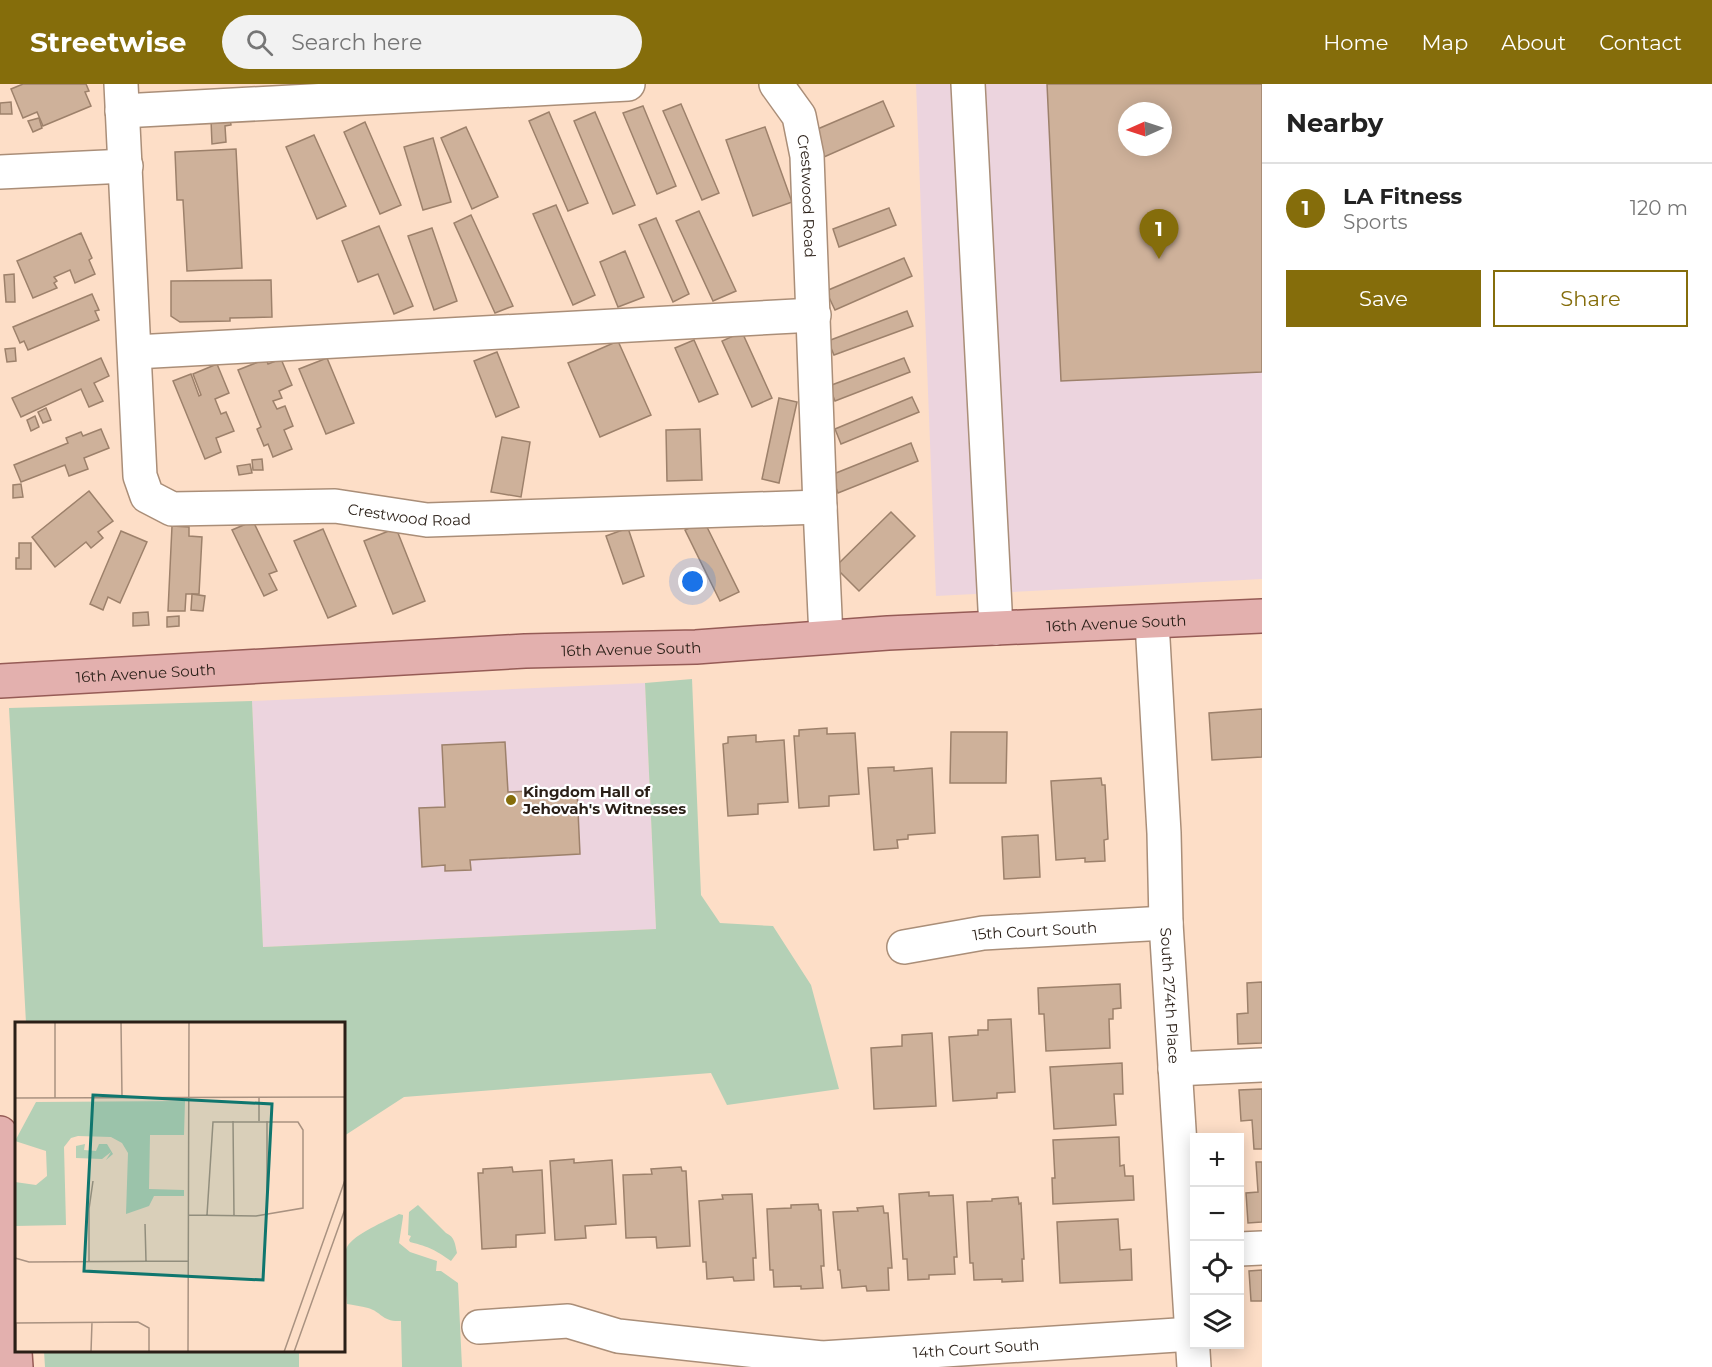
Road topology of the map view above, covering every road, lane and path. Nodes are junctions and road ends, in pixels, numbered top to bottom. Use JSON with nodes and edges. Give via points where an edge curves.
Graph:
{"nodes":[{"id":1,"x":628,"y":84,"type":"edge"},
{"id":2,"x":776,"y":84,"type":"edge"},
{"id":3,"x":968,"y":84,"type":"edge"},
{"id":4,"x":122,"y":98,"type":"edge"},
{"id":5,"x":126,"y":166,"type":"junction"},
{"id":6,"x":0,"y":172,"type":"edge"},
{"id":7,"x":814,"y":315,"type":"junction"},
{"id":8,"x":135,"y":352,"type":"junction"},
{"id":9,"x":820,"y":507,"type":"junction"},
{"id":10,"x":1262,"y":616,"type":"edge"},
{"id":11,"x":1152,"y":622,"type":"junction"},
{"id":12,"x":996,"y":628,"type":"junction"},
{"id":13,"x":826,"y":636,"type":"junction"},
{"id":14,"x":0,"y":681,"type":"edge"},
{"id":15,"x":1166,"y":923,"type":"junction"},
{"id":16,"x":904,"y":947,"type":"dead end"},
{"id":17,"x":1262,"y":1065,"type":"edge"},
{"id":18,"x":1175,"y":1069,"type":"junction"},
{"id":19,"x":0,"y":1150,"type":"edge"},
{"id":20,"x":1190,"y":1241,"type":"edge"},
{"id":21,"x":1262,"y":1248,"type":"edge"},
{"id":22,"x":1244,"y":1249,"type":"edge"},
{"id":23,"x":479,"y":1327,"type":"dead end"},
{"id":24,"x":1190,"y":1334,"type":"edge"},
{"id":25,"x":1193,"y":1349,"type":"edge"},
{"id":26,"x":16,"y":1367,"type":"edge"},
{"id":27,"x":1194,"y":1367,"type":"edge"}],
"edges":[{"from":1,"to":4,"type":"street","name":"Crestwood Road"},
{"from":2,"to":7,"type":"street","name":"Crestwood Road","via":[[799,116],[807,156]]},
{"from":3,"to":12,"type":"street"},
{"from":4,"to":5,"type":"street","name":"Crestwood Road"},
{"from":5,"to":6,"type":"street"},
{"from":5,"to":8,"type":"street","name":"Crestwood Road"},
{"from":7,"to":8,"type":"street"},
{"from":7,"to":9,"type":"street","name":"Crestwood Road"},
{"from":8,"to":9,"type":"street","name":"Crestwood Road","via":[[140,476],[147,496],[172,509],[335,506],[427,520]]},
{"from":9,"to":13,"type":"street","name":"Crestwood Road"},
{"from":10,"to":11,"type":"main road","name":"16th Avenue South"},
{"from":11,"to":12,"type":"main road","name":"16th Avenue South"},
{"from":11,"to":15,"type":"street","name":"South 274th Place"},
{"from":12,"to":13,"type":"main road","name":"16th Avenue South"},
{"from":13,"to":14,"type":"main road","name":"16th Avenue South","via":[[696,647],[525,651]]},
{"from":15,"to":16,"type":"street","name":"15th Court South","via":[[983,933]]},
{"from":15,"to":18,"type":"street","name":"South 274th Place"},
{"from":17,"to":18,"type":"street"},
{"from":18,"to":20,"type":"street","name":"South 274th Place"},
{"from":19,"to":26,"type":"main road"},
{"from":21,"to":22,"type":"street"},
{"from":23,"to":24,"type":"street","name":"14th Court South","via":[[567,1322],[618,1336],[822,1358]]},
{"from":25,"to":27,"type":"street","name":"South 274th Place"}]}
